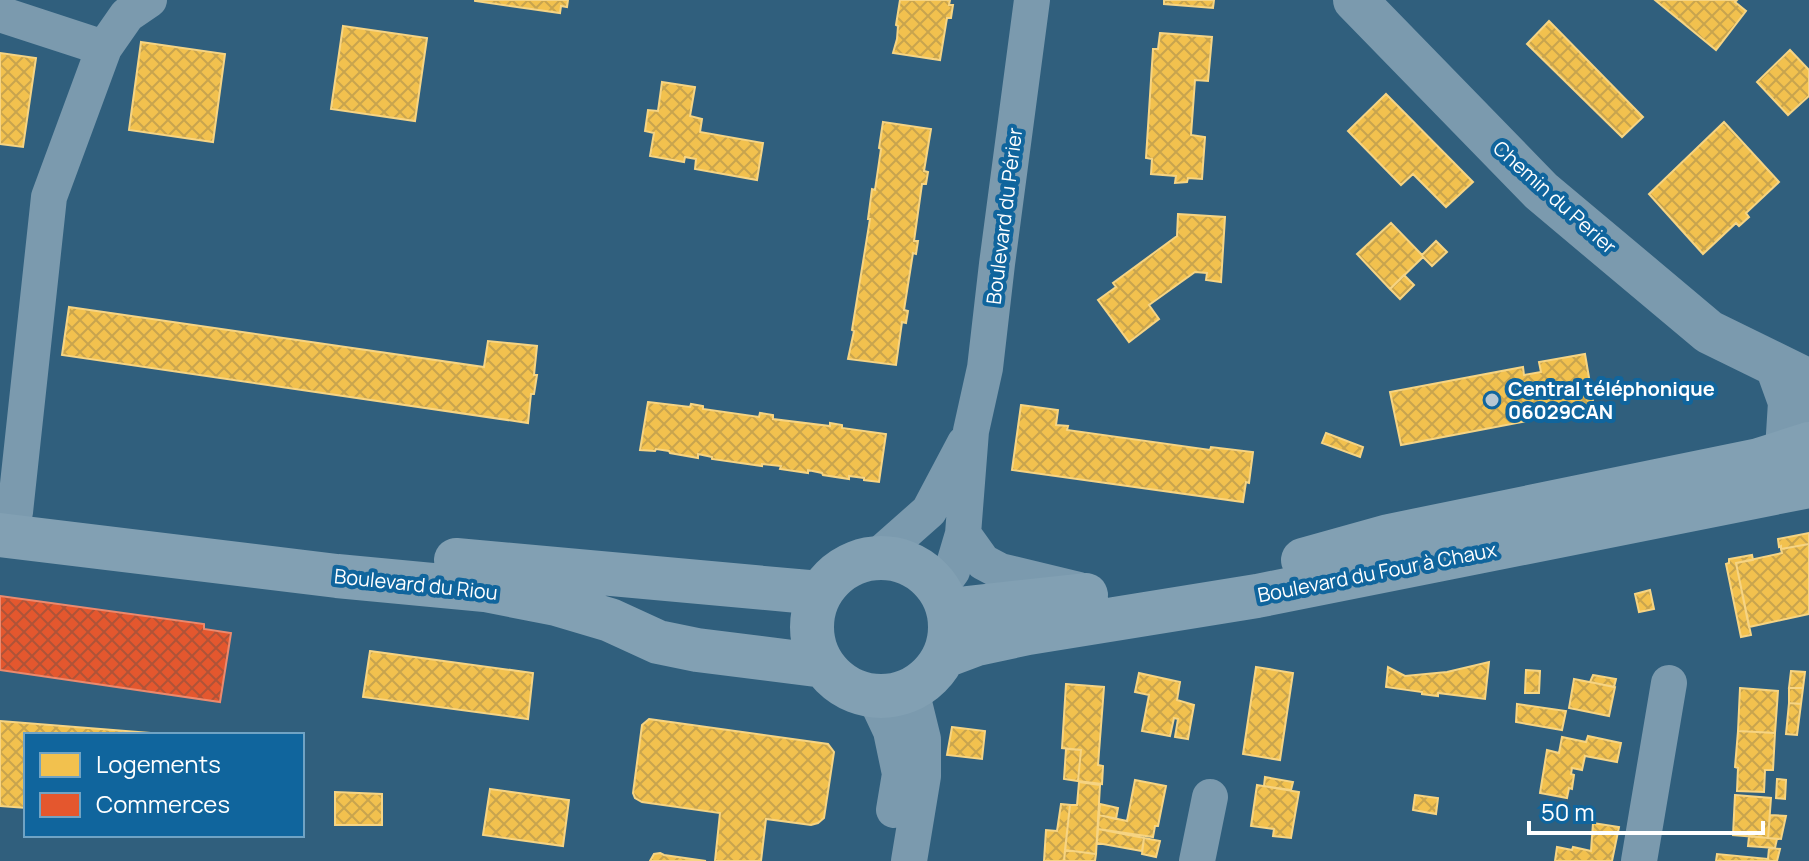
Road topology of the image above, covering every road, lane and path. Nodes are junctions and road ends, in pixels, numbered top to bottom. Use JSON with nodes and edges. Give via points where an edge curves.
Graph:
{"nodes":[{"id":1,"x":149,"y":0,"type":"edge"},
{"id":2,"x":1032,"y":0,"type":"edge"},
{"id":3,"x":1355,"y":0,"type":"edge"},
{"id":4,"x":0,"y":14,"type":"edge"},
{"id":5,"x":104,"y":48,"type":"junction"},
{"id":6,"x":1793,"y":373,"type":"edge"},
{"id":7,"x":971,"y":431,"type":"junction"},
{"id":8,"x":1798,"y":469,"type":"edge"},
{"id":9,"x":5,"y":519,"type":"edge"},
{"id":10,"x":963,"y":534,"type":"junction"},
{"id":11,"x":877,"y":557,"type":"junction"},
{"id":12,"x":820,"y":593,"type":"junction"},
{"id":13,"x":1096,"y":594,"type":"junction"},
{"id":14,"x":944,"y":599,"type":"junction"},
{"id":15,"x":945,"y":656,"type":"junction"},
{"id":16,"x":824,"y":666,"type":"junction"},
{"id":17,"x":1669,"y":683,"type":"dead end"},
{"id":18,"x":893,"y":694,"type":"junction"},
{"id":19,"x":1210,"y":797,"type":"dead end"},
{"id":20,"x":887,"y":861,"type":"edge"},
{"id":21,"x":909,"y":861,"type":"edge"},
{"id":22,"x":1197,"y":861,"type":"edge"},
{"id":23,"x":1639,"y":861,"type":"edge"}],
"edges":[{"from":1,"to":5,"type":"street","via":[[127,15]]},
{"from":2,"to":7,"type":"street","name":"Boulevard du Périer","via":[[985,368]]},
{"from":3,"to":6,"type":"street","name":"Chemin du Perier","via":[[1541,191],[1709,332]]},
{"from":4,"to":5,"type":"street"},
{"from":5,"to":9,"type":"street","via":[[49,197]]},
{"from":6,"to":8,"type":"street","name":"Chemin du Perier","via":[[1790,402]]},
{"from":7,"to":10,"type":"street"},
{"from":7,"to":11,"type":"street","via":[[929,511]]},
{"from":8,"to":13,"type":"main road","name":"Boulevard du Four à Chaux","via":[[1759,460],[1389,536],[1254,574]]},
{"from":8,"to":15,"type":"main road","name":"Boulevard du Four à Chaux","via":[[1257,596],[1028,633]]},
{"from":9,"to":12,"type":"main road","name":"Boulevard du Riou"},
{"from":9,"to":16,"type":"main road","name":"Boulevard du Riou","via":[[337,576],[485,590],[556,604],[671,645]]},
{"from":10,"to":13,"type":"street","via":[[983,562],[1000,571]]},
{"from":10,"to":14,"type":"street"},
{"from":11,"to":12,"type":"main road","via":[[854,562]]},
{"from":11,"to":14,"type":"main road","via":[[912,564]]},
{"from":12,"to":16,"type":"main road","via":[[812,630]]},
{"from":13,"to":14,"type":"main road","name":"Boulevard du Four à Chaux"},
{"from":14,"to":15,"type":"main road","via":[[950,639]]},
{"from":15,"to":18,"type":"main road","via":[[925,681]]},
{"from":16,"to":18,"type":"main road","via":[[858,693]]},
{"from":17,"to":23,"type":"street"},
{"from":18,"to":20,"type":"street","via":[[891,731],[900,774]]},
{"from":18,"to":21,"type":"street","via":[[923,739],[923,776]]},
{"from":19,"to":22,"type":"street"}]}
